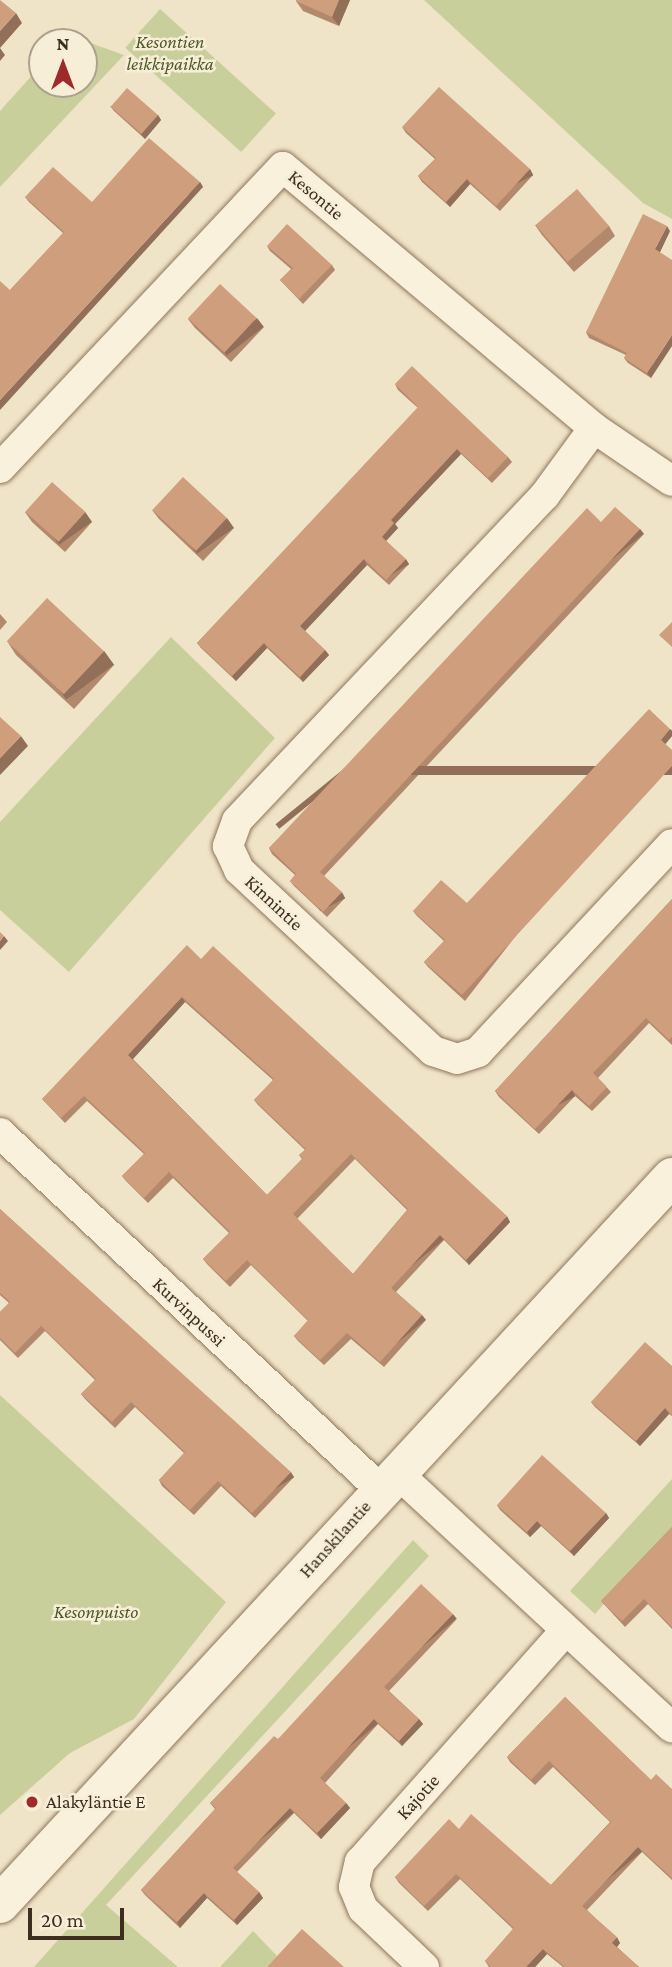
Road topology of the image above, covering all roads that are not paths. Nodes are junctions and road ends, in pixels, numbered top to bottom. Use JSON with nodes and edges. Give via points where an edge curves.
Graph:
{"nodes":[{"id":1,"x":594,"y":428,"type":"junction"},
{"id":2,"x":0,"y":468,"type":"edge"},
{"id":3,"x":672,"y":481,"type":"edge"},
{"id":4,"x":672,"y":844,"type":"edge"},
{"id":5,"x":0,"y":1133,"type":"edge"},
{"id":6,"x":672,"y":1177,"type":"edge"},
{"id":7,"x":388,"y":1481,"type":"junction"},
{"id":8,"x":565,"y":1632,"type":"junction"},
{"id":9,"x":672,"y":1728,"type":"edge"},
{"id":10,"x":0,"y":1904,"type":"edge"},
{"id":11,"x":424,"y":1967,"type":"edge"}],
"edges":[{"from":1,"to":2,"type":"street","name":"Kesontie","via":[[284,167]]},
{"from":1,"to":3,"type":"street","name":"Kesontie"},
{"from":1,"to":4,"type":"street","name":"Kinnintie","via":[[545,495],[237,821],[228,846],[239,870],[433,1051],[457,1059],[478,1052]]},
{"from":5,"to":7,"type":"street","name":"Kurvinpussi"},
{"from":6,"to":7,"type":"street","name":"Hanskilantie"},
{"from":7,"to":8,"type":"street"},
{"from":7,"to":10,"type":"street","name":"Hanskilantie"},
{"from":8,"to":9,"type":"street"},
{"from":8,"to":11,"type":"street","name":"Kajotie","via":[[360,1862],[354,1887],[363,1909]]}]}
